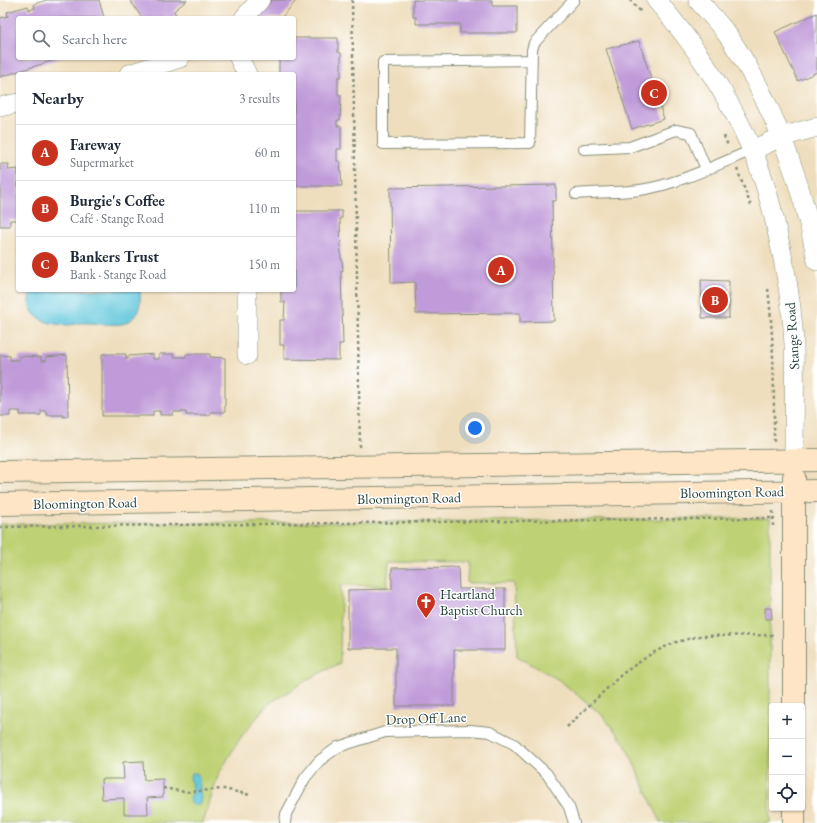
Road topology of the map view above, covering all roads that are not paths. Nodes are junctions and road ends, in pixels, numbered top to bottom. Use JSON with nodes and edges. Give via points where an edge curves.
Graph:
{"nodes":[{"id":1,"x":260,"y":0,"type":"edge"},
{"id":2,"x":574,"y":0,"type":"edge"},
{"id":3,"x":656,"y":0,"type":"edge"},
{"id":4,"x":698,"y":0,"type":"edge"},
{"id":5,"x":246,"y":16,"type":"edge"},
{"id":6,"x":174,"y":60,"type":"edge"},
{"id":7,"x":240,"y":60,"type":"edge"},
{"id":8,"x":532,"y":60,"type":"junction"},
{"id":9,"x":135,"y":72,"type":"edge"},
{"id":10,"x":246,"y":72,"type":"edge"},
{"id":11,"x":16,"y":103,"type":"edge"},
{"id":12,"x":0,"y":107,"type":"edge"},
{"id":13,"x":817,"y":127,"type":"edge"},
{"id":14,"x":781,"y":137,"type":"junction"},
{"id":15,"x":584,"y":149,"type":"dead end"},
{"id":16,"x":752,"y":150,"type":"junction"},
{"id":17,"x":706,"y":169,"type":"junction"},
{"id":18,"x":576,"y":194,"type":"dead end"},
{"id":19,"x":817,"y":261,"type":"edge"},
{"id":20,"x":247,"y":292,"type":"edge"},
{"id":21,"x":247,"y":355,"type":"dead end"},
{"id":22,"x":794,"y":460,"type":"junction"},
{"id":23,"x":817,"y":460,"type":"edge"},
{"id":24,"x":0,"y":472,"type":"edge"},
{"id":25,"x":794,"y":491,"type":"junction"},
{"id":26,"x":817,"y":491,"type":"edge"},
{"id":27,"x":0,"y":504,"type":"edge"},
{"id":28,"x":794,"y":703,"type":"edge"},
{"id":29,"x":794,"y":811,"type":"edge"},
{"id":30,"x":284,"y":823,"type":"edge"},
{"id":31,"x":574,"y":823,"type":"edge"},
{"id":32,"x":794,"y":823,"type":"edge"}],
"edges":[{"from":1,"to":5,"type":"street"},
{"from":2,"to":8,"type":"lane","via":[[534,43]]},
{"from":3,"to":16,"type":"street","name":"Stange Road","via":[[675,21],[703,61],[729,104]]},
{"from":4,"to":14,"type":"street","via":[[731,39],[758,86]]},
{"from":6,"to":9,"type":"street"},
{"from":7,"to":10,"type":"street"},
{"from":8,"to":8,"type":"lane","via":[[530,144],[383,144],[383,62]]},
{"from":11,"to":12,"type":"street"},
{"from":13,"to":14,"type":"street"},
{"from":14,"to":16,"type":"street"},
{"from":14,"to":19,"type":"street","via":[[797,180]]},
{"from":15,"to":17,"type":"lane","via":[[630,147],[676,130],[691,133]]},
{"from":16,"to":17,"type":"lane"},
{"from":16,"to":22,"type":"street","name":"Stange Road","via":[[776,224],[788,286],[794,343]]},
{"from":17,"to":18,"type":"lane","via":[[640,190]]},
{"from":20,"to":21,"type":"street"},
{"from":22,"to":23,"type":"main road"},
{"from":22,"to":24,"type":"main road"},
{"from":22,"to":25,"type":"main road","name":"Stange Road"},
{"from":25,"to":26,"type":"main road","name":"Bloomington Road"},
{"from":25,"to":27,"type":"main road","name":"Bloomington Road"},
{"from":25,"to":28,"type":"main road","name":"Stange Road"},
{"from":29,"to":32,"type":"main road"},
{"from":30,"to":31,"type":"lane","name":"Drop Off Lane","via":[[305,778],[319,761],[338,747],[385,732],[470,730],[490,732],[514,744],[547,774],[569,807]]}]}
